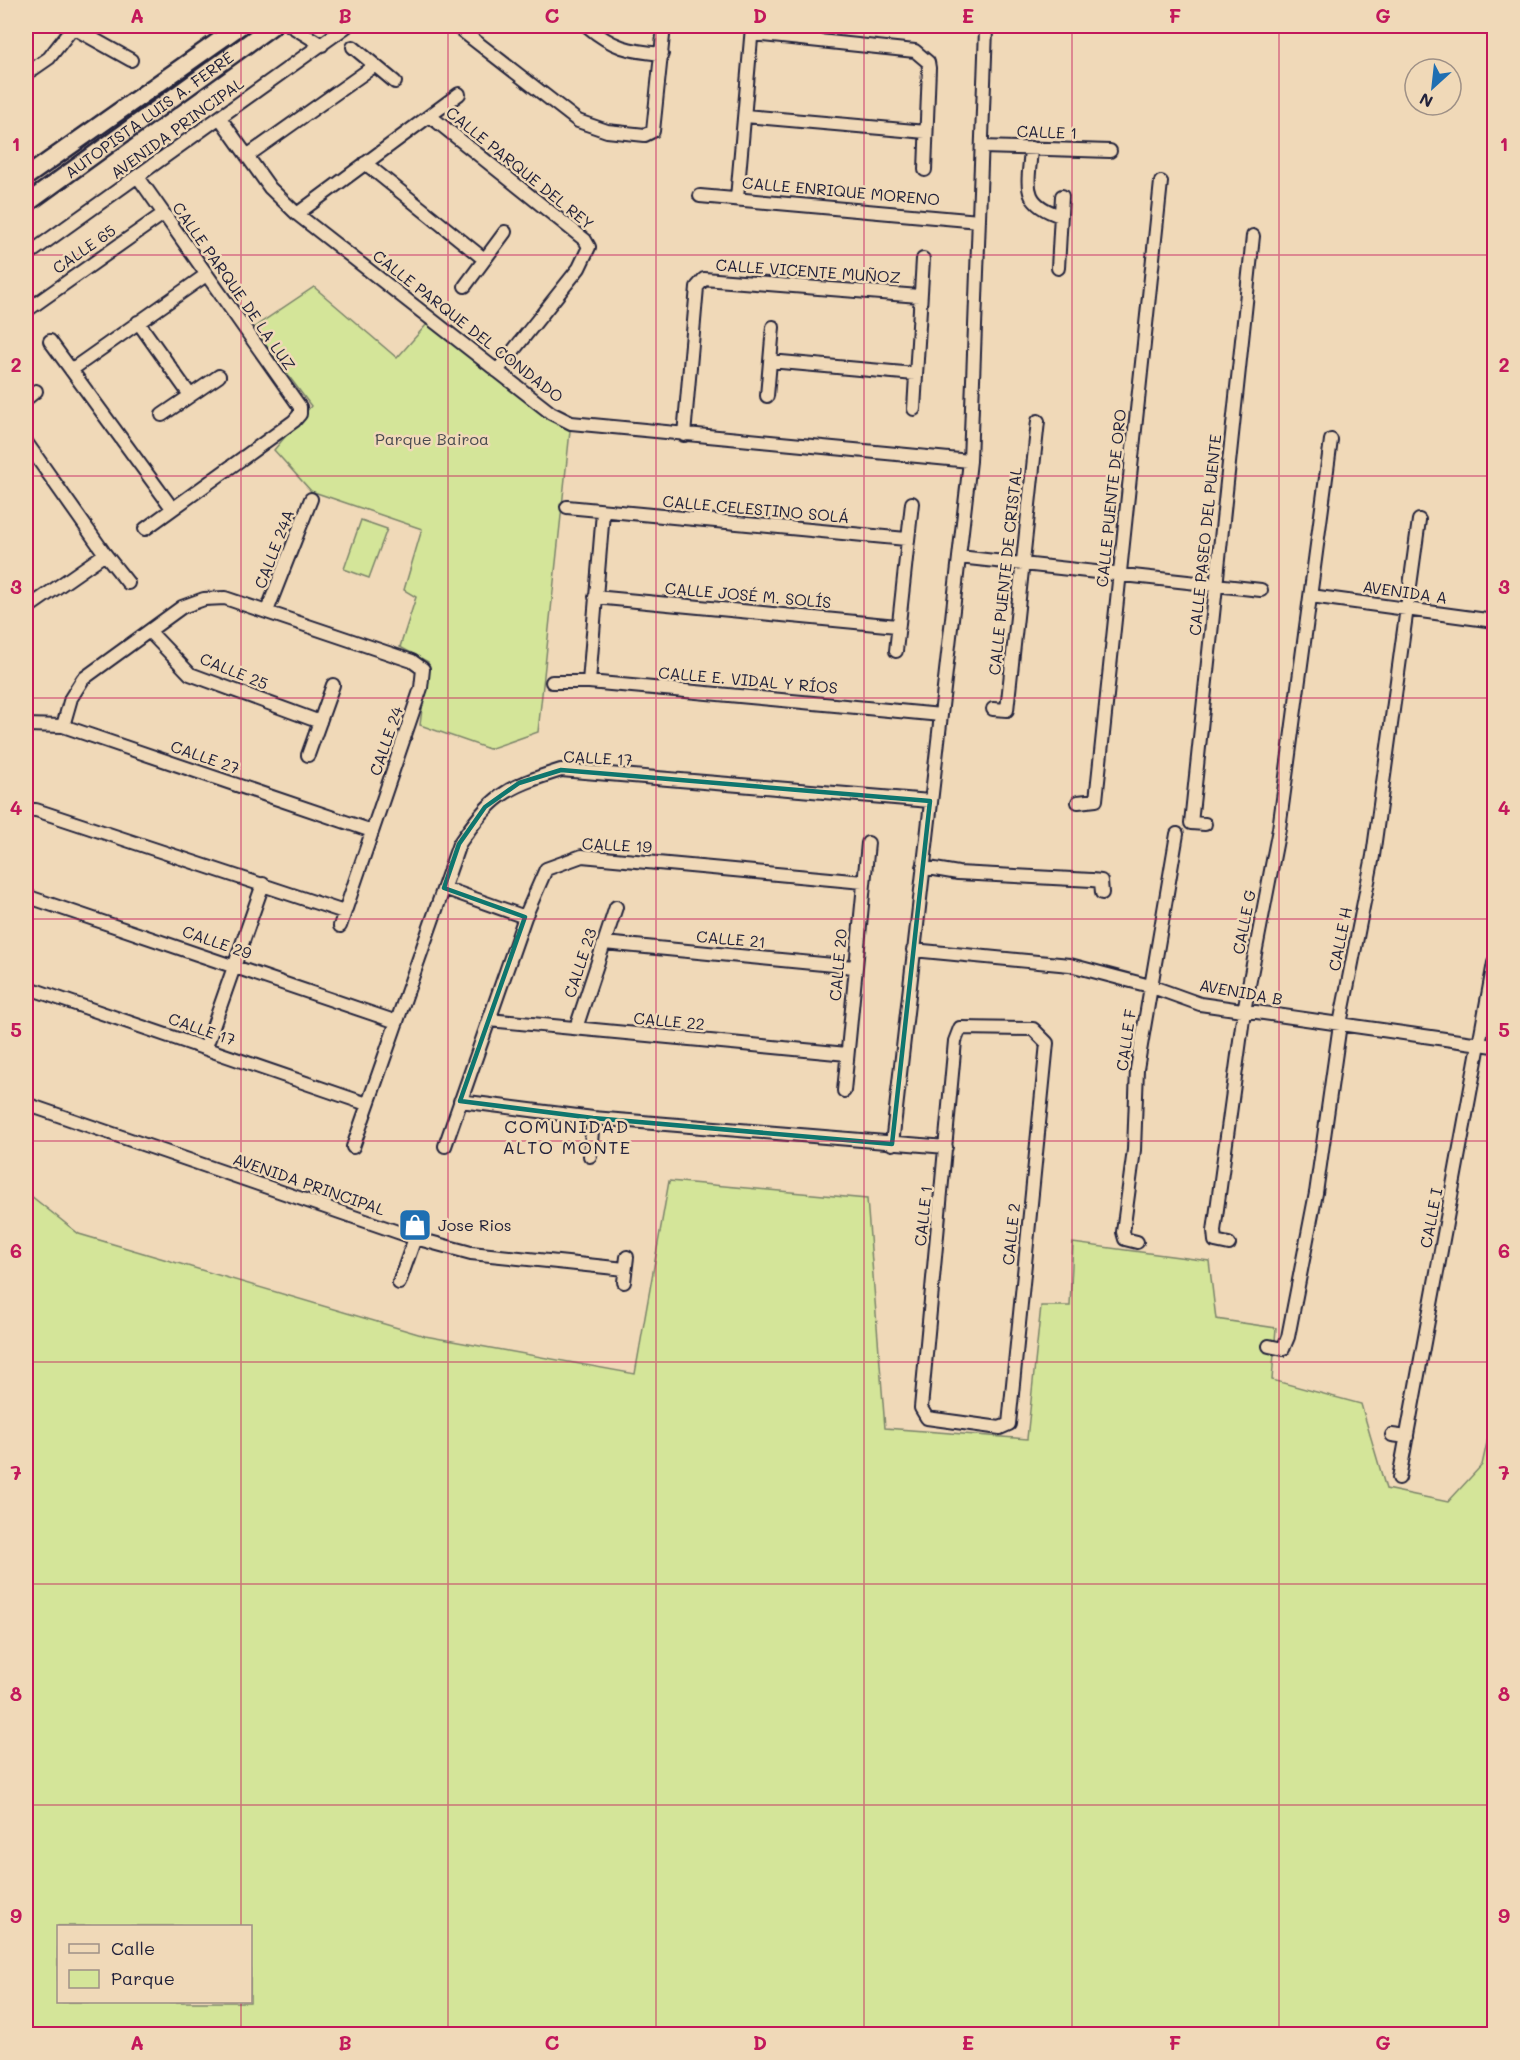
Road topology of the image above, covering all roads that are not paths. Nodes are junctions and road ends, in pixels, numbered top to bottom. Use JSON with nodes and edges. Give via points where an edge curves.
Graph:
{"nodes":[{"id":1,"x":72,"y":26,"type":"edge"},
{"id":2,"x":272,"y":26,"type":"edge"},
{"id":3,"x":291,"y":26,"type":"edge"},
{"id":4,"x":347,"y":26,"type":"edge"},
{"id":5,"x":456,"y":26,"type":"edge"},
{"id":6,"x":587,"y":26,"type":"edge"},
{"id":7,"x":664,"y":26,"type":"edge"},
{"id":8,"x":984,"y":26,"type":"edge"},
{"id":9,"x":237,"y":27,"type":"edge"},
{"id":10,"x":752,"y":30,"type":"edge"},
{"id":11,"x":322,"y":45,"type":"junction"},
{"id":12,"x":353,"y":47,"type":"dead end"},
{"id":13,"x":662,"y":54,"type":"junction"},
{"id":14,"x":131,"y":60,"type":"dead end"},
{"id":15,"x":374,"y":66,"type":"junction"},
{"id":16,"x":26,"y":74,"type":"edge"},
{"id":17,"x":396,"y":82,"type":"dead end"},
{"id":18,"x":459,"y":94,"type":"dead end"},
{"id":19,"x":430,"y":116,"type":"junction"},
{"id":20,"x":745,"y":116,"type":"junction"},
{"id":21,"x":220,"y":118,"type":"junction"},
{"id":22,"x":926,"y":132,"type":"junction"},
{"id":23,"x":982,"y":147,"type":"junction"},
{"id":24,"x":1031,"y":148,"type":"junction"},
{"id":25,"x":1110,"y":151,"type":"dead end"},
{"id":26,"x":247,"y":156,"type":"junction"},
{"id":27,"x":365,"y":163,"type":"junction"},
{"id":28,"x":925,"y":170,"type":"dead end"},
{"id":29,"x":26,"y":177,"type":"edge"},
{"id":30,"x":138,"y":177,"type":"junction"},
{"id":31,"x":1161,"y":182,"type":"dead end"},
{"id":32,"x":700,"y":196,"type":"dead end"},
{"id":33,"x":1062,"y":196,"type":"dead end"},
{"id":34,"x":737,"y":198,"type":"junction"},
{"id":35,"x":26,"y":204,"type":"edge"},
{"id":36,"x":163,"y":214,"type":"junction"},
{"id":37,"x":297,"y":214,"type":"junction"},
{"id":38,"x":1061,"y":216,"type":"junction"},
{"id":39,"x":979,"y":221,"type":"junction"},
{"id":40,"x":505,"y":232,"type":"dead end"},
{"id":41,"x":1253,"y":236,"type":"dead end"},
{"id":42,"x":26,"y":256,"type":"edge"},
{"id":43,"x":484,"y":259,"type":"junction"},
{"id":44,"x":923,"y":259,"type":"dead end"},
{"id":45,"x":1058,"y":268,"type":"dead end"},
{"id":46,"x":206,"y":275,"type":"junction"},
{"id":47,"x":465,"y":286,"type":"dead end"},
{"id":48,"x":920,"y":296,"type":"junction"},
{"id":49,"x":26,"y":311,"type":"edge"},
{"id":50,"x":138,"y":322,"type":"junction"},
{"id":51,"x":773,"y":327,"type":"dead end"},
{"id":52,"x":50,"y":341,"type":"dead end"},
{"id":53,"x":770,"y":361,"type":"junction"},
{"id":54,"x":71,"y":370,"type":"junction"},
{"id":55,"x":497,"y":371,"type":"junction"},
{"id":56,"x":915,"y":374,"type":"junction"},
{"id":57,"x":219,"y":376,"type":"dead end"},
{"id":58,"x":190,"y":395,"type":"junction"},
{"id":59,"x":767,"y":396,"type":"dead end"},
{"id":60,"x":914,"y":409,"type":"dead end"},
{"id":61,"x":162,"y":415,"type":"dead end"},
{"id":62,"x":1038,"y":422,"type":"dead end"},
{"id":63,"x":684,"y":435,"type":"junction"},
{"id":64,"x":1331,"y":440,"type":"dead end"},
{"id":65,"x":26,"y":441,"type":"edge"},
{"id":66,"x":970,"y":461,"type":"junction"},
{"id":67,"x":311,"y":499,"type":"dead end"},
{"id":68,"x":912,"y":503,"type":"dead end"},
{"id":69,"x":567,"y":507,"type":"dead end"},
{"id":70,"x":172,"y":508,"type":"junction"},
{"id":71,"x":603,"y":512,"type":"junction"},
{"id":72,"x":1419,"y":520,"type":"dead end"},
{"id":73,"x":145,"y":529,"type":"dead end"},
{"id":74,"x":906,"y":539,"type":"junction"},
{"id":75,"x":105,"y":555,"type":"junction"},
{"id":76,"x":959,"y":557,"type":"junction"},
{"id":77,"x":1023,"y":564,"type":"junction"},
{"id":78,"x":1119,"y":573,"type":"junction"},
{"id":79,"x":128,"y":583,"type":"dead end"},
{"id":80,"x":1216,"y":584,"type":"junction"},
{"id":81,"x":1261,"y":590,"type":"dead end"},
{"id":82,"x":1311,"y":596,"type":"junction"},
{"id":83,"x":595,"y":597,"type":"junction"},
{"id":84,"x":26,"y":609,"type":"edge"},
{"id":85,"x":1407,"y":609,"type":"junction"},
{"id":86,"x":267,"y":611,"type":"junction"},
{"id":87,"x":1494,"y":621,"type":"edge"},
{"id":88,"x":897,"y":626,"type":"junction"},
{"id":89,"x":149,"y":630,"type":"junction"},
{"id":90,"x":896,"y":651,"type":"dead end"},
{"id":91,"x":552,"y":682,"type":"dead end"},
{"id":92,"x":589,"y":682,"type":"junction"},
{"id":93,"x":333,"y":685,"type":"dead end"},
{"id":94,"x":993,"y":709,"type":"dead end"},
{"id":95,"x":941,"y":715,"type":"junction"},
{"id":96,"x":320,"y":722,"type":"junction"},
{"id":97,"x":26,"y":725,"type":"edge"},
{"id":98,"x":63,"y":726,"type":"junction"},
{"id":99,"x":308,"y":755,"type":"dead end"},
{"id":100,"x":930,"y":801,"type":"junction"},
{"id":101,"x":1078,"y":802,"type":"dead end"},
{"id":102,"x":26,"y":810,"type":"edge"},
{"id":103,"x":1205,"y":824,"type":"dead end"},
{"id":104,"x":372,"y":831,"type":"junction"},
{"id":105,"x":1177,"y":834,"type":"dead end"},
{"id":106,"x":868,"y":843,"type":"dead end"},
{"id":107,"x":922,"y":867,"type":"junction"},
{"id":108,"x":863,"y":882,"type":"junction"},
{"id":109,"x":263,"y":884,"type":"junction"},
{"id":110,"x":444,"y":888,"type":"junction"},
{"id":111,"x":1102,"y":892,"type":"dead end"},
{"id":112,"x":26,"y":896,"type":"edge"},
{"id":113,"x":615,"y":907,"type":"dead end"},
{"id":114,"x":344,"y":912,"type":"junction"},
{"id":115,"x":525,"y":917,"type":"junction"},
{"id":116,"x":340,"y":926,"type":"dead end"},
{"id":117,"x":604,"y":944,"type":"junction"},
{"id":118,"x":913,"y":950,"type":"junction"},
{"id":119,"x":1494,"y":963,"type":"edge"},
{"id":120,"x":234,"y":965,"type":"junction"},
{"id":121,"x":854,"y":968,"type":"junction"},
{"id":122,"x":1493,"y":981,"type":"edge"},
{"id":123,"x":1150,"y":986,"type":"junction"},
{"id":124,"x":26,"y":987,"type":"edge"},
{"id":125,"x":1244,"y":1011,"type":"junction"},
{"id":126,"x":489,"y":1020,"type":"junction"},
{"id":127,"x":397,"y":1022,"type":"junction"},
{"id":128,"x":1340,"y":1024,"type":"junction"},
{"id":129,"x":576,"y":1028,"type":"junction"},
{"id":130,"x":960,"y":1028,"type":"joint"},
{"id":131,"x":1480,"y":1044,"type":"junction"},
{"id":132,"x":1494,"y":1046,"type":"edge"},
{"id":133,"x":206,"y":1047,"type":"junction"},
{"id":134,"x":847,"y":1054,"type":"junction"},
{"id":135,"x":844,"y":1091,"type":"dead end"},
{"id":136,"x":460,"y":1101,"type":"junction"},
{"id":137,"x":26,"y":1104,"type":"edge"},
{"id":138,"x":367,"y":1104,"type":"junction"},
{"id":139,"x":593,"y":1118,"type":"junction"},
{"id":140,"x":892,"y":1144,"type":"junction"},
{"id":141,"x":445,"y":1146,"type":"dead end"},
{"id":142,"x":353,"y":1147,"type":"dead end"},
{"id":143,"x":946,"y":1147,"type":"junction"},
{"id":144,"x":590,"y":1156,"type":"dead end"},
{"id":145,"x":415,"y":1238,"type":"junction"},
{"id":146,"x":1137,"y":1242,"type":"dead end"},
{"id":147,"x":1229,"y":1244,"type":"dead end"},
{"id":148,"x":625,"y":1269,"type":"dead end"},
{"id":149,"x":399,"y":1283,"type":"dead end"},
{"id":150,"x":1269,"y":1346,"type":"dead end"},
{"id":151,"x":921,"y":1408,"type":"joint"},
{"id":152,"x":1392,"y":1435,"type":"dead end"},
{"id":153,"x":1407,"y":1437,"type":"junction"},
{"id":154,"x":1399,"y":1478,"type":"dead end"}],
"edges":[{"from":1,"to":14,"type":"street"},
{"from":1,"to":16,"type":"street","via":[[49,58]]},
{"from":2,"to":35,"type":"highway","name":"AUTOPISTA LUIS A. FERRÉ"},
{"from":3,"to":11,"type":"street"},
{"from":4,"to":11,"type":"street","name":"AVENIDA PRINCIPAL"},
{"from":5,"to":13,"type":"street","via":[[578,121],[607,131],[645,135],[653,131]]},
{"from":6,"to":13,"type":"street","via":[[621,48]]},
{"from":7,"to":13,"type":"street"},
{"from":8,"to":23,"type":"street"},
{"from":9,"to":29,"type":"highway","name":"AUTOPISTA LUIS A. FERRÉ"},
{"from":10,"to":20,"type":"street"},
{"from":10,"to":22,"type":"street","via":[[915,51],[928,62]]},
{"from":11,"to":21,"type":"street","name":"AVENIDA PRINCIPAL"},
{"from":12,"to":15,"type":"street"},
{"from":15,"to":17,"type":"street"},
{"from":15,"to":26,"type":"street"},
{"from":18,"to":19,"type":"street"},
{"from":19,"to":27,"type":"street"},
{"from":19,"to":55,"type":"street","name":"CALLE PARQUE DEL REY","via":[[589,247],[579,268]]},
{"from":20,"to":22,"type":"street"},
{"from":20,"to":34,"type":"street"},
{"from":21,"to":26,"type":"street","name":"CALLE PARQUE DEL CONDADO"},
{"from":21,"to":30,"type":"street","name":"AVENIDA PRINCIPAL"},
{"from":22,"to":28,"type":"street"},
{"from":23,"to":24,"type":"street","name":"CALLE 1"},
{"from":23,"to":39,"type":"street"},
{"from":24,"to":25,"type":"street","name":"CALLE 1"},
{"from":24,"to":38,"type":"street","via":[[1029,195],[1033,202]]},
{"from":26,"to":37,"type":"street","name":"CALLE PARQUE DEL CONDADO","via":[[270,188]]},
{"from":27,"to":37,"type":"street"},
{"from":27,"to":43,"type":"street"},
{"from":30,"to":36,"type":"street","name":"CALLE PARQUE DE LA LUZ"},
{"from":30,"to":42,"type":"street","name":"AVENIDA PRINCIPAL"},
{"from":31,"to":78,"type":"street","name":"CALLE PUENTE DE ORO"},
{"from":32,"to":34,"type":"street","name":"CALLE ENRIQUE MORENO"},
{"from":33,"to":38,"type":"street"},
{"from":34,"to":39,"type":"street","name":"CALLE ENRIQUE MORENO"},
{"from":36,"to":46,"type":"street","name":"CALLE PARQUE DE LA LUZ"},
{"from":36,"to":49,"type":"street","name":"CALLE 65"},
{"from":37,"to":55,"type":"street","name":"CALLE PARQUE DEL CONDADO"},
{"from":38,"to":45,"type":"street"},
{"from":39,"to":66,"type":"street"},
{"from":40,"to":43,"type":"street"},
{"from":41,"to":80,"type":"street","name":"CALLE PASEO DEL PUENTE"},
{"from":43,"to":47,"type":"street"},
{"from":44,"to":48,"type":"street"},
{"from":46,"to":50,"type":"street"},
{"from":46,"to":70,"type":"street","name":"CALLE PARQUE DE LA LUZ","via":[[300,407],[300,414]]},
{"from":48,"to":56,"type":"street"},
{"from":48,"to":63,"type":"street","name":"CALLE VICENTE MUÑOZ","via":[[704,279],[697,286]]},
{"from":50,"to":54,"type":"street"},
{"from":50,"to":58,"type":"street"},
{"from":51,"to":53,"type":"street"},
{"from":52,"to":54,"type":"street"},
{"from":53,"to":56,"type":"street"},
{"from":53,"to":59,"type":"street"},
{"from":54,"to":70,"type":"street"},
{"from":55,"to":63,"type":"street","name":"CALLE PARQUE DEL CONDADO","via":[[551,413],[572,423]]},
{"from":56,"to":60,"type":"street"},
{"from":57,"to":58,"type":"street"},
{"from":58,"to":61,"type":"street"},
{"from":62,"to":77,"type":"street","name":"CALLE PUENTE DE CRISTAL"},
{"from":63,"to":66,"type":"street","name":"CALLE PARQUE DEL CONDADO"},
{"from":64,"to":82,"type":"street","name":"CALLE G"},
{"from":65,"to":75,"type":"street"},
{"from":66,"to":76,"type":"street"},
{"from":67,"to":86,"type":"street","name":"CALLE 24A"},
{"from":68,"to":74,"type":"street"},
{"from":69,"to":71,"type":"street","name":"CALLE CELESTINO SOLÁ"},
{"from":70,"to":73,"type":"street"},
{"from":71,"to":74,"type":"street","name":"CALLE CELESTINO SOLÁ"},
{"from":71,"to":83,"type":"street"},
{"from":72,"to":85,"type":"street","name":"CALLE H"},
{"from":74,"to":88,"type":"street"},
{"from":75,"to":79,"type":"street"},
{"from":75,"to":84,"type":"street"},
{"from":76,"to":77,"type":"street"},
{"from":76,"to":95,"type":"street"},
{"from":77,"to":78,"type":"street"},
{"from":77,"to":94,"type":"street","name":"CALLE PUENTE DE CRISTAL","via":[[1007,710]]},
{"from":78,"to":80,"type":"street"},
{"from":78,"to":101,"type":"street","name":"CALLE PUENTE DE ORO","via":[[1096,800]]},
{"from":80,"to":81,"type":"street"},
{"from":80,"to":103,"type":"street","name":"CALLE PASEO DEL PUENTE","via":[[1191,823]]},
{"from":82,"to":85,"type":"street","name":"AVENIDA A"},
{"from":82,"to":125,"type":"street","name":"CALLE G","via":[[1279,829]]},
{"from":83,"to":88,"type":"street","name":"CALLE JOSÉ M. SOLÍS"},
{"from":83,"to":92,"type":"street"},
{"from":85,"to":87,"type":"street","name":"AVENIDA A"},
{"from":85,"to":128,"type":"street","name":"CALLE H","via":[[1373,856]]},
{"from":86,"to":89,"type":"street","name":"CALLE 24","via":[[225,598],[204,599],[182,607]]},
{"from":86,"to":104,"type":"street","name":"CALLE 24","via":[[412,661],[423,669],[421,688]]},
{"from":88,"to":90,"type":"street"},
{"from":89,"to":96,"type":"street","name":"CALLE 25","via":[[190,674]]},
{"from":89,"to":98,"type":"street","name":"CALLE 24","via":[[83,679],[71,698]]},
{"from":91,"to":92,"type":"street","name":"CALLE E. VIDAL Y RÍOS"},
{"from":92,"to":95,"type":"street","name":"CALLE E. VIDAL Y RÍOS"},
{"from":93,"to":96,"type":"street"},
{"from":95,"to":100,"type":"street"},
{"from":96,"to":99,"type":"street"},
{"from":97,"to":98,"type":"street","name":"CALLE 27"},
{"from":98,"to":104,"type":"street","name":"CALLE 27"},
{"from":100,"to":107,"type":"street"},
{"from":100,"to":110,"type":"street","name":"CALLE 17","via":[[561,770],[519,783],[485,807],[459,844]]},
{"from":102,"to":109,"type":"street"},
{"from":104,"to":114,"type":"street","name":"CALLE 24"},
{"from":105,"to":123,"type":"street","name":"CALLE F"},
{"from":106,"to":108,"type":"street","name":"CALLE 20"},
{"from":107,"to":111,"type":"street","via":[[958,873],[1101,881]]},
{"from":107,"to":118,"type":"street"},
{"from":108,"to":115,"type":"street","name":"CALLE 19","via":[[582,856],[546,869]]},
{"from":108,"to":121,"type":"street","name":"CALLE 20"},
{"from":109,"to":114,"type":"street"},
{"from":109,"to":120,"type":"street"},
{"from":110,"to":115,"type":"street"},
{"from":110,"to":127,"type":"street","name":"CALLE 17"},
{"from":112,"to":120,"type":"street","name":"CALLE 29"},
{"from":113,"to":117,"type":"street","name":"CALLE 23"},
{"from":114,"to":116,"type":"street","name":"CALLE 24"},
{"from":115,"to":126,"type":"street","name":"CALLE 19"},
{"from":117,"to":121,"type":"street","name":"CALLE 21"},
{"from":117,"to":129,"type":"street","name":"CALLE 23"},
{"from":118,"to":123,"type":"street","name":"AVENIDA B","via":[[1070,965]]},
{"from":118,"to":140,"type":"street"},
{"from":119,"to":122,"type":"street","name":"CALLE I"},
{"from":120,"to":127,"type":"street","name":"CALLE 29"},
{"from":120,"to":133,"type":"street"},
{"from":121,"to":134,"type":"street","name":"CALLE 20"},
{"from":122,"to":131,"type":"street","name":"CALLE I"},
{"from":123,"to":125,"type":"street","name":"AVENIDA B","via":[[1200,1004]]},
{"from":123,"to":146,"type":"street","name":"CALLE F","via":[[1137,1069],[1134,1150],[1123,1232],[1125,1239]]},
{"from":124,"to":133,"type":"street","name":"CALLE 17"},
{"from":125,"to":128,"type":"street","name":"AVENIDA B"},
{"from":125,"to":147,"type":"street","name":"CALLE G","via":[[1214,1231],[1215,1241]]},
{"from":126,"to":129,"type":"street","name":"CALLE 22"},
{"from":126,"to":136,"type":"street","name":"CALLE 19"},
{"from":127,"to":138,"type":"street","name":"CALLE 17"},
{"from":128,"to":131,"type":"street","name":"AVENIDA B"},
{"from":128,"to":150,"type":"street","name":"CALLE H","via":[[1316,1193],[1288,1337],[1283,1348]]},
{"from":129,"to":134,"type":"street","name":"CALLE 22"},
{"from":130,"to":143,"type":"street","name":"CALLE 1","via":[[955,1041]]},
{"from":130,"to":151,"type":"street","name":"CALLE 2","via":[[1033,1029],[1047,1043],[1010,1424],[1000,1428],[927,1418]]},
{"from":131,"to":132,"type":"street","name":"AVENIDA B"},
{"from":131,"to":153,"type":"street","name":"CALLE I"},
{"from":133,"to":138,"type":"street","name":"CALLE 17"},
{"from":134,"to":135,"type":"street","name":"CALLE 20"},
{"from":136,"to":139,"type":"street"},
{"from":136,"to":141,"type":"street","name":"CALLE 19"},
{"from":137,"to":145,"type":"street","name":"AVENIDA PRINCIPAL"},
{"from":138,"to":142,"type":"street","name":"CALLE 17"},
{"from":139,"to":140,"type":"street"},
{"from":139,"to":144,"type":"street"},
{"from":140,"to":143,"type":"street"},
{"from":143,"to":151,"type":"street","name":"CALLE 1"},
{"from":145,"to":148,"type":"street","name":"AVENIDA PRINCIPAL","via":[[471,1252]]},
{"from":145,"to":149,"type":"street"},
{"from":152,"to":153,"type":"street"},
{"from":153,"to":154,"type":"street","name":"CALLE I"}]}
